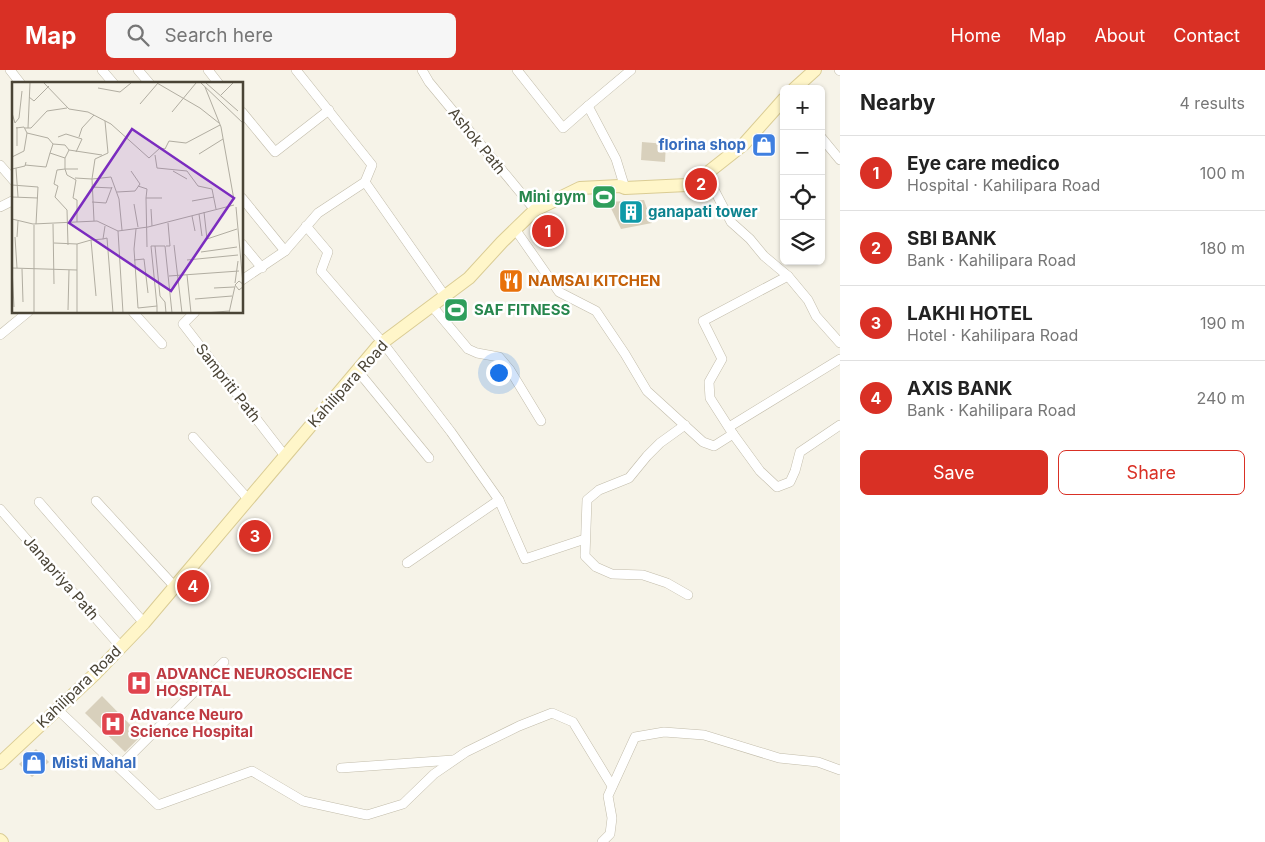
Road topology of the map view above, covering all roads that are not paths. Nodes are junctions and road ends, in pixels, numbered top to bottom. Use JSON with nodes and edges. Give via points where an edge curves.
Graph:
{"nodes":[{"id":1,"x":10,"y":70,"type":"edge"},
{"id":2,"x":102,"y":70,"type":"edge"},
{"id":3,"x":138,"y":70,"type":"edge"},
{"id":4,"x":208,"y":70,"type":"edge"},
{"id":5,"x":296,"y":70,"type":"edge"},
{"id":6,"x":422,"y":70,"type":"edge"},
{"id":7,"x":517,"y":70,"type":"edge"},
{"id":8,"x":631,"y":70,"type":"edge"},
{"id":9,"x":815,"y":70,"type":"edge"},
{"id":10,"x":19,"y":82,"type":"edge"},
{"id":11,"x":112,"y":82,"type":"edge"},
{"id":12,"x":148,"y":82,"type":"edge"},
{"id":13,"x":217,"y":82,"type":"edge"},
{"id":14,"x":798,"y":85,"type":"edge"},
{"id":15,"x":780,"y":104,"type":"edge"},
{"id":16,"x":588,"y":106,"type":"junction"},
{"id":17,"x":329,"y":110,"type":"junction"},
{"id":18,"x":244,"y":114,"type":"edge"},
{"id":19,"x":825,"y":142,"type":"edge"},
{"id":20,"x":840,"y":160,"type":"edge"},
{"id":21,"x":0,"y":165,"type":"edge"},
{"id":22,"x":706,"y":174,"type":"junction"},
{"id":23,"x":12,"y":179,"type":"edge"},
{"id":24,"x":366,"y":182,"type":"junction"},
{"id":25,"x":625,"y":188,"type":"junction"},
{"id":26,"x":244,"y":200,"type":"edge"},
{"id":27,"x":12,"y":201,"type":"edge"},
{"id":28,"x":0,"y":207,"type":"edge"},
{"id":29,"x":534,"y":210,"type":"junction"},
{"id":30,"x":306,"y":226,"type":"junction"},
{"id":31,"x":515,"y":229,"type":"junction"},
{"id":32,"x":244,"y":246,"type":"edge"},
{"id":33,"x":285,"y":251,"type":"junction"},
{"id":34,"x":262,"y":268,"type":"junction"},
{"id":35,"x":788,"y":276,"type":"junction"},
{"id":36,"x":244,"y":279,"type":"edge"},
{"id":37,"x":445,"y":296,"type":"junction"},
{"id":38,"x":432,"y":306,"type":"junction"},
{"id":39,"x":25,"y":314,"type":"edge"},
{"id":40,"x":135,"y":314,"type":"edge"},
{"id":41,"x":193,"y":314,"type":"edge"},
{"id":42,"x":0,"y":334,"type":"edge"},
{"id":43,"x":383,"y":343,"type":"junction"},
{"id":44,"x":840,"y":343,"type":"edge"},
{"id":45,"x":162,"y":344,"type":"dead end"},
{"id":46,"x":840,"y":359,"type":"edge"},
{"id":47,"x":358,"y":370,"type":"junction"},
{"id":48,"x":541,"y":421,"type":"dead end"},
{"id":49,"x":686,"y":425,"type":"junction"},
{"id":50,"x":840,"y":425,"type":"edge"},
{"id":51,"x":731,"y":430,"type":"junction"},
{"id":52,"x":193,"y":437,"type":"dead end"},
{"id":53,"x":285,"y":456,"type":"junction"},
{"id":54,"x":429,"y":458,"type":"dead end"},
{"id":55,"x":248,"y":499,"type":"junction"},
{"id":56,"x":499,"y":500,"type":"junction"},
{"id":57,"x":96,"y":501,"type":"dead end"},
{"id":58,"x":39,"y":502,"type":"dead end"},
{"id":59,"x":0,"y":509,"type":"edge"},
{"id":60,"x":585,"y":539,"type":"junction"},
{"id":61,"x":407,"y":563,"type":"dead end"},
{"id":62,"x":175,"y":586,"type":"junction"},
{"id":63,"x":688,"y":595,"type":"dead end"},
{"id":64,"x":144,"y":623,"type":"junction"},
{"id":65,"x":121,"y":646,"type":"junction"},
{"id":66,"x":224,"y":662,"type":"dead end"},
{"id":67,"x":57,"y":709,"type":"junction"},
{"id":68,"x":455,"y":760,"type":"junction"},
{"id":69,"x":0,"y":762,"type":"edge"},
{"id":70,"x":119,"y":767,"type":"junction"},
{"id":71,"x":341,"y":768,"type":"dead end"},
{"id":72,"x":840,"y":770,"type":"edge"},
{"id":73,"x":612,"y":786,"type":"junction"},
{"id":74,"x":602,"y":842,"type":"edge"}],
"edges":[{"from":1,"to":10,"type":"street"},
{"from":2,"to":11,"type":"street"},
{"from":3,"to":12,"type":"street"},
{"from":4,"to":13,"type":"street"},
{"from":5,"to":17,"type":"street"},
{"from":6,"to":29,"type":"street","name":"Ashok Path"},
{"from":7,"to":16,"type":"street","via":[[562,128]]},
{"from":8,"to":16,"type":"street"},
{"from":9,"to":14,"type":"main road"},
{"from":15,"to":22,"type":"main road","name":"Kahilipara Road","via":[[744,144]]},
{"from":16,"to":25,"type":"street","via":[[616,159]]},
{"from":17,"to":18,"type":"street","via":[[276,152]]},
{"from":17,"to":24,"type":"street","via":[[372,165]]},
{"from":19,"to":20,"type":"street"},
{"from":21,"to":23,"type":"street"},
{"from":22,"to":25,"type":"main road","name":"Kahilipara Road","via":[[687,185]]},
{"from":22,"to":35,"type":"street","via":[[730,222]]},
{"from":24,"to":30,"type":"street","via":[[318,213]]},
{"from":24,"to":37,"type":"street"},
{"from":25,"to":29,"type":"main road","name":"Kahilipara Road","via":[[580,188]]},
{"from":26,"to":33,"type":"street"},
{"from":27,"to":28,"type":"street"},
{"from":29,"to":31,"type":"main road","name":"Kahilipara Road"},
{"from":30,"to":33,"type":"street"},
{"from":30,"to":43,"type":"street","via":[[328,252],[321,270]]},
{"from":31,"to":37,"type":"main road","name":"Kahilipara Road","via":[[469,278]]},
{"from":31,"to":49,"type":"street","via":[[559,292],[596,311],[647,391]]},
{"from":32,"to":34,"type":"street"},
{"from":33,"to":34,"type":"street"},
{"from":34,"to":36,"type":"street"},
{"from":35,"to":44,"type":"street"},
{"from":35,"to":51,"type":"street","via":[[703,320],[722,359],[710,382],[710,398]]},
{"from":37,"to":38,"type":"main road","name":"Kahilipara Road"},
{"from":38,"to":43,"type":"main road","name":"Kahilipara Road"},
{"from":38,"to":48,"type":"street","via":[[468,349],[499,357]]},
{"from":39,"to":42,"type":"street"},
{"from":40,"to":45,"type":"street"},
{"from":41,"to":53,"type":"street","name":"Sampriti Path","via":[[182,324]]},
{"from":43,"to":47,"type":"main road","name":"Kahilipara Road"},
{"from":43,"to":56,"type":"street"},
{"from":46,"to":51,"type":"street"},
{"from":47,"to":53,"type":"main road","name":"Kahilipara Road"},
{"from":47,"to":54,"type":"street"},
{"from":49,"to":51,"type":"street","via":[[703,442],[714,446]]},
{"from":49,"to":60,"type":"street","via":[[660,443],[629,478],[599,490],[587,500]]},
{"from":50,"to":51,"type":"street","via":[[800,452],[790,482],[778,487],[760,470]]},
{"from":52,"to":55,"type":"street"},
{"from":53,"to":55,"type":"main road","name":"Kahilipara Road"},
{"from":55,"to":62,"type":"main road","name":"Kahilipara Road"},
{"from":56,"to":60,"type":"street","via":[[525,559]]},
{"from":56,"to":61,"type":"street"},
{"from":57,"to":62,"type":"street"},
{"from":58,"to":64,"type":"street"},
{"from":59,"to":65,"type":"street","name":"Janapriya Path"},
{"from":60,"to":63,"type":"street","via":[[585,556],[596,567],[612,574],[644,575]]},
{"from":62,"to":64,"type":"main road","name":"Kahilipara Road"},
{"from":64,"to":65,"type":"main road","name":"Kahilipara Road"},
{"from":65,"to":67,"type":"main road","name":"Kahilipara Road"},
{"from":66,"to":70,"type":"street"},
{"from":67,"to":69,"type":"main road","name":"Kahilipara Road"},
{"from":67,"to":70,"type":"street"},
{"from":68,"to":70,"type":"street","via":[[434,774],[403,804],[367,815],[303,801],[252,771],[158,805]]},
{"from":68,"to":71,"type":"street"},
{"from":68,"to":73,"type":"street","via":[[519,726],[552,713],[573,722]]},
{"from":72,"to":73,"type":"street","via":[[818,762],[779,758],[704,735],[664,732],[634,737]]},
{"from":73,"to":74,"type":"street","via":[[608,796],[612,818],[610,834]]}]}
